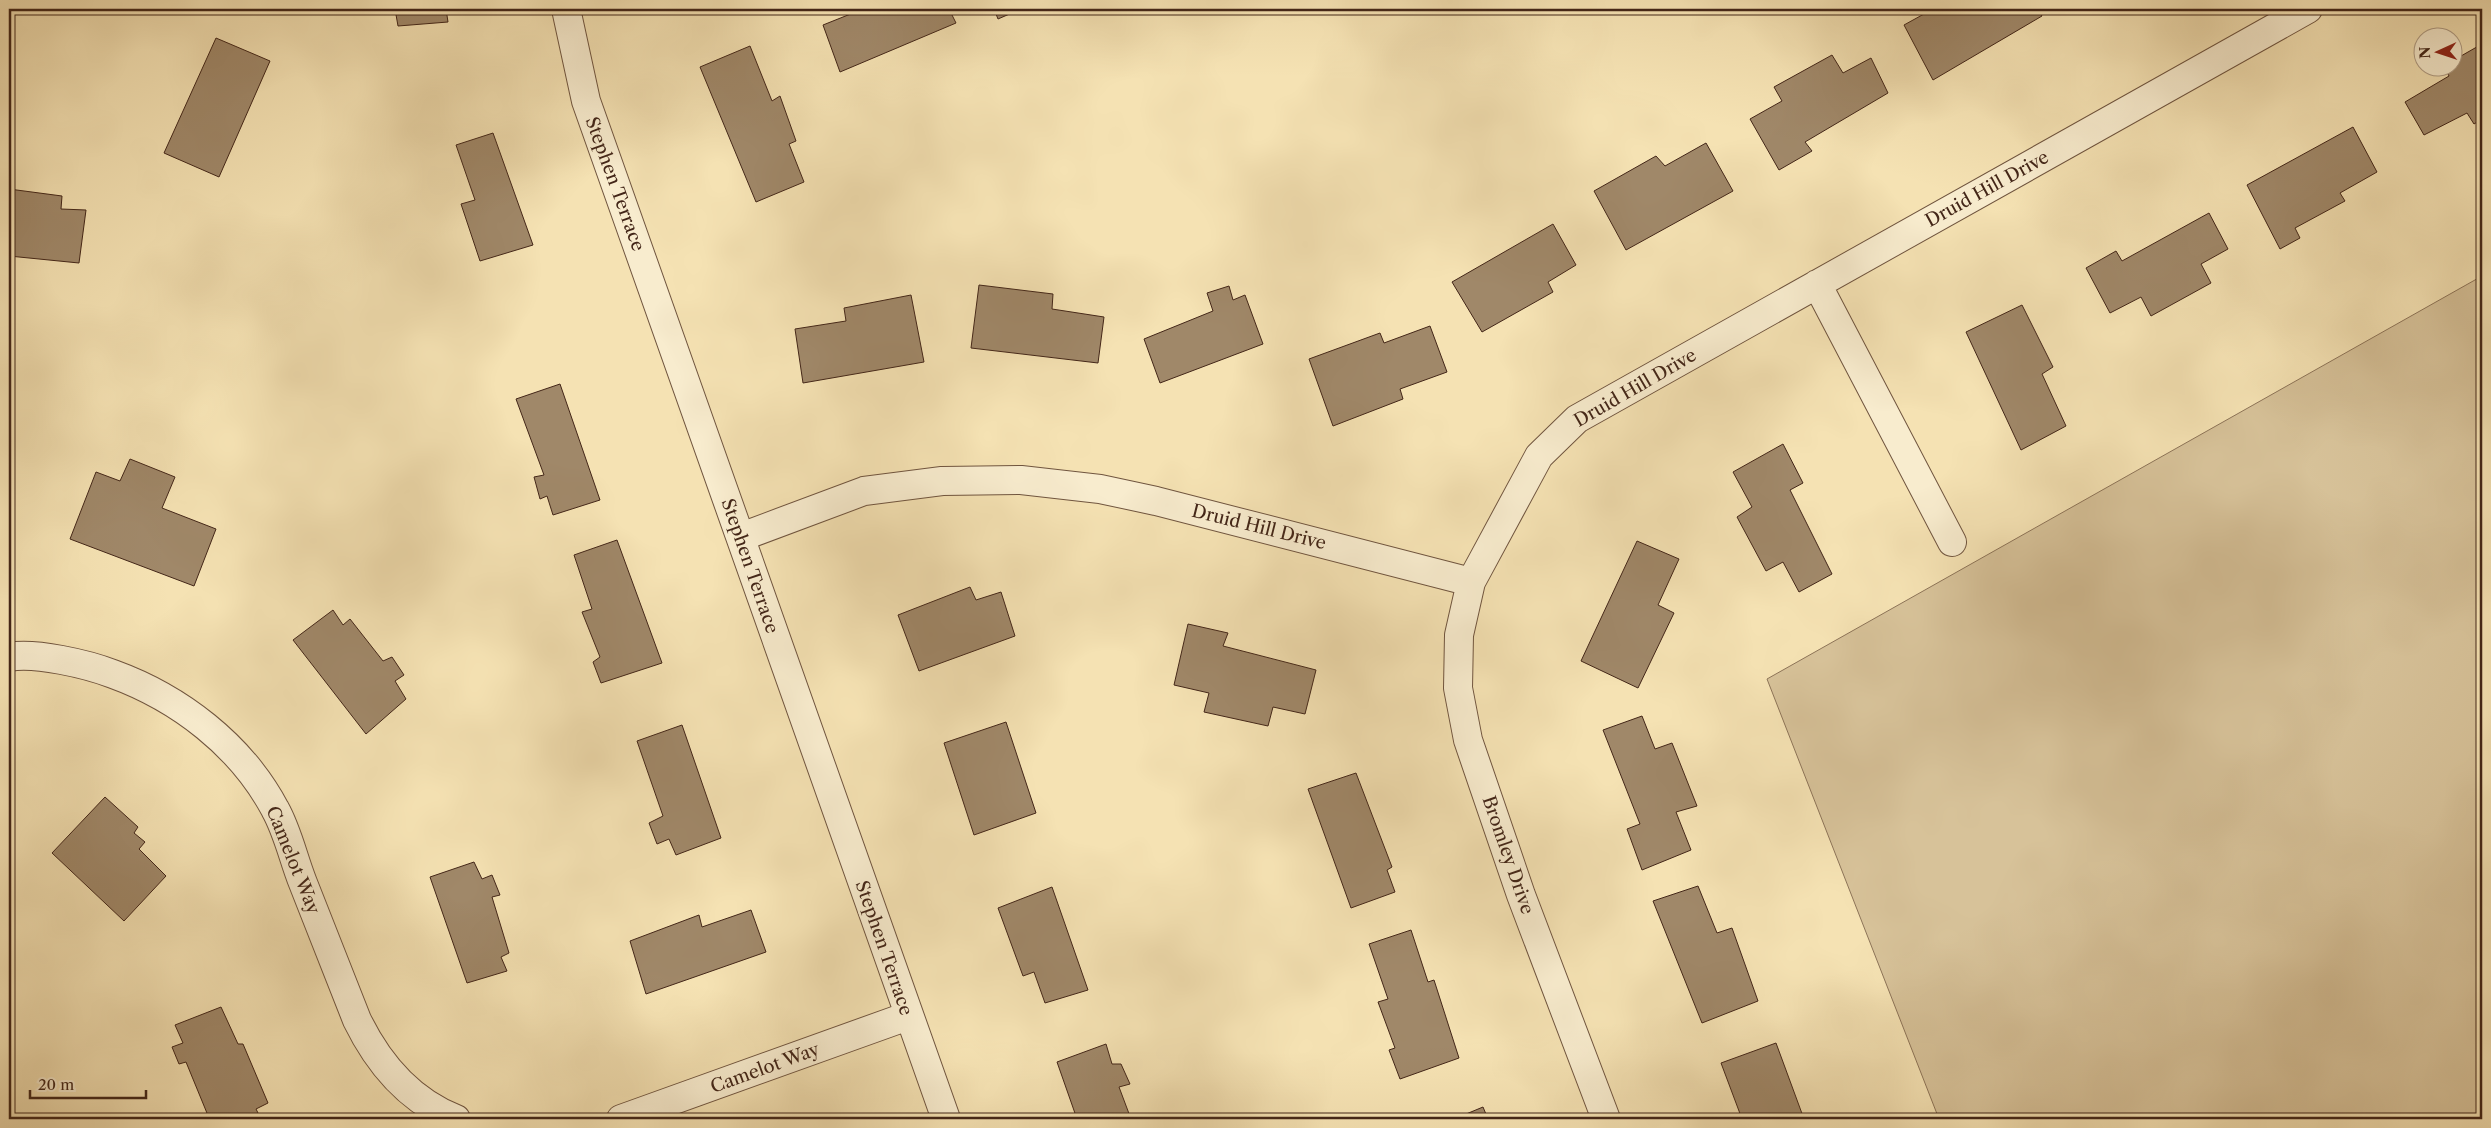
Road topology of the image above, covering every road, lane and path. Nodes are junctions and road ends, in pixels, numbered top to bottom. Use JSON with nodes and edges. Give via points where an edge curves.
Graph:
{"nodes":[{"id":1,"x":566,"y":9,"type":"edge"},
{"id":2,"x":2308,"y":9,"type":"edge"},
{"id":3,"x":1817,"y":284,"type":"junction"},
{"id":4,"x":740,"y":537,"type":"junction"},
{"id":5,"x":1952,"y":542,"type":"dead end"},
{"id":6,"x":1471,"y":582,"type":"junction"},
{"id":7,"x":9,"y":657,"type":"edge"},
{"id":8,"x":908,"y":1016,"type":"junction"},
{"id":9,"x":456,"y":1119,"type":"edge"},
{"id":10,"x":621,"y":1119,"type":"edge"},
{"id":11,"x":946,"y":1119,"type":"edge"},
{"id":12,"x":1606,"y":1119,"type":"edge"}],
"edges":[{"from":1,"to":4,"type":"street","name":"Stephen Terrace","via":[[586,101]]},
{"from":2,"to":3,"type":"street","name":"Druid Hill Drive"},
{"from":3,"to":5,"type":"street"},
{"from":3,"to":6,"type":"street","name":"Druid Hill Drive","via":[[1577,419],[1539,456]]},
{"from":4,"to":6,"type":"street","name":"Druid Hill Drive","via":[[864,491],[942,481],[1021,480],[1100,489],[1147,499]]},
{"from":4,"to":8,"type":"street","name":"Stephen Terrace"},
{"from":6,"to":12,"type":"street","name":"Bromley Drive","via":[[1459,635],[1458,688],[1468,740],[1521,895]]},
{"from":7,"to":9,"type":"street","name":"Camelot Way","via":[[66,660],[142,684],[187,711],[228,746],[275,808],[369,1044],[402,1085],[423,1102]]},
{"from":8,"to":10,"type":"street","name":"Camelot Way"},
{"from":8,"to":11,"type":"street","name":"Stephen Terrace"}]}
